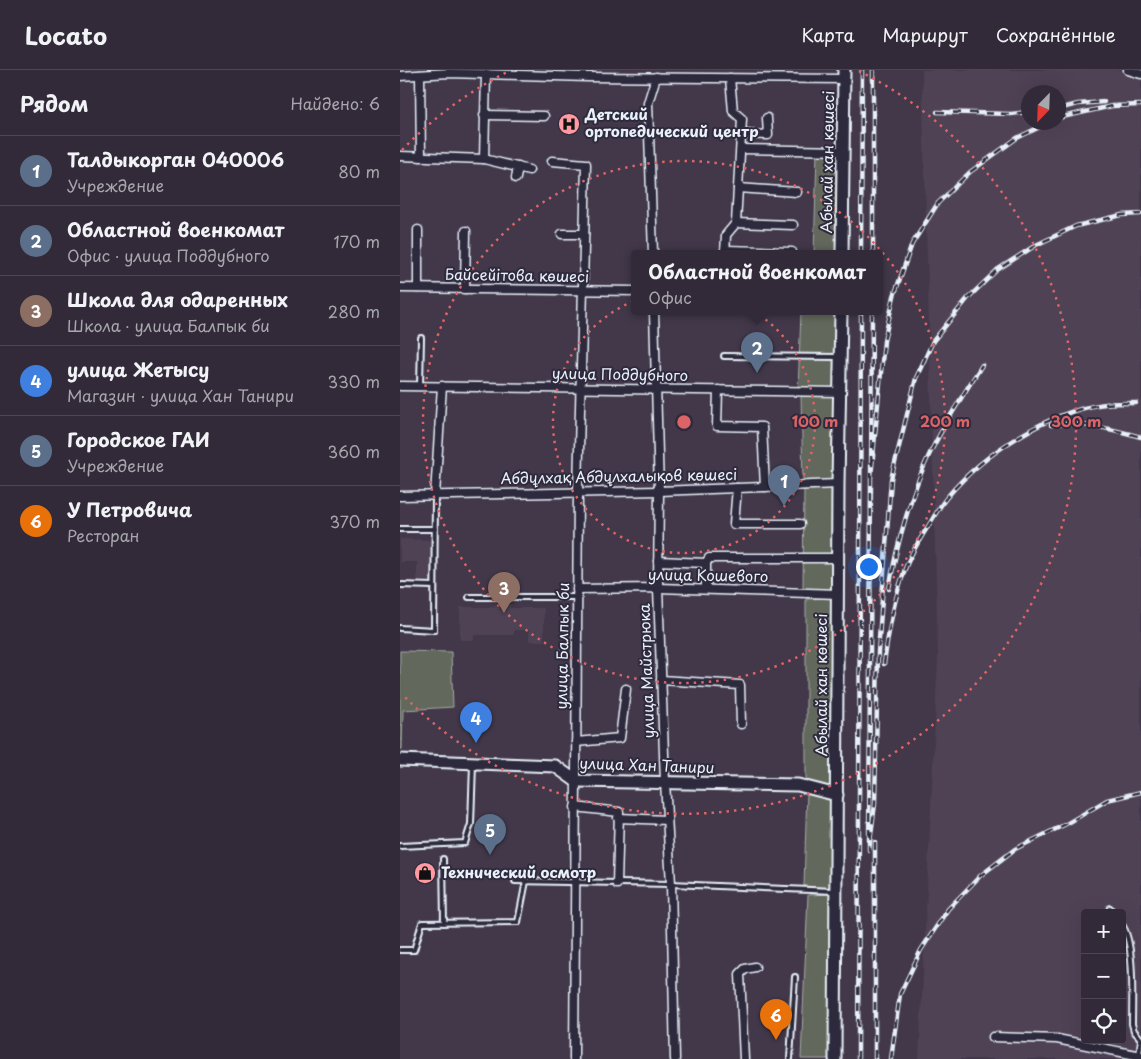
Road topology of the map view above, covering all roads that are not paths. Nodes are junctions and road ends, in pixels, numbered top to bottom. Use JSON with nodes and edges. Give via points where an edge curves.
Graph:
{"nodes":[{"id":1,"x":1128,"y":70,"type":"edge"},
{"id":2,"x":430,"y":72,"type":"edge"},
{"id":3,"x":450,"y":72,"type":"edge"},
{"id":4,"x":486,"y":74,"type":"junction"},
{"id":5,"x":632,"y":74,"type":"edge"},
{"id":6,"x":757,"y":74,"type":"edge"},
{"id":7,"x":844,"y":74,"type":"edge"},
{"id":8,"x":1141,"y":74,"type":"edge"},
{"id":9,"x":420,"y":75,"type":"junction"},
{"id":10,"x":400,"y":76,"type":"edge"},
{"id":11,"x":656,"y":77,"type":"junction"},
{"id":12,"x":730,"y":78,"type":"junction"},
{"id":13,"x":484,"y":115,"type":"junction"},
{"id":14,"x":544,"y":116,"type":"dead end"},
{"id":15,"x":767,"y":118,"type":"dead end"},
{"id":16,"x":741,"y":134,"type":"junction"},
{"id":17,"x":740,"y":149,"type":"junction"},
{"id":18,"x":843,"y":151,"type":"junction"},
{"id":19,"x":400,"y":156,"type":"edge"},
{"id":20,"x":421,"y":156,"type":"junction"},
{"id":21,"x":484,"y":159,"type":"junction"},
{"id":22,"x":552,"y":161,"type":"dead end"},
{"id":23,"x":518,"y":167,"type":"junction"},
{"id":24,"x":529,"y":170,"type":"dead end"},
{"id":25,"x":516,"y":178,"type":"dead end"},
{"id":26,"x":738,"y":188,"type":"junction"},
{"id":27,"x":797,"y":192,"type":"dead end"},
{"id":28,"x":736,"y":223,"type":"junction"},
{"id":29,"x":793,"y":225,"type":"dead end"},
{"id":30,"x":418,"y":230,"type":"dead end"},
{"id":31,"x":466,"y":231,"type":"dead end"},
{"id":32,"x":562,"y":234,"type":"dead end"},
{"id":33,"x":584,"y":234,"type":"junction"},
{"id":34,"x":653,"y":250,"type":"edge"},
{"id":35,"x":725,"y":250,"type":"edge"},
{"id":36,"x":842,"y":250,"type":"edge"},
{"id":37,"x":400,"y":288,"type":"edge"},
{"id":38,"x":418,"y":288,"type":"junction"},
{"id":39,"x":465,"y":289,"type":"junction"},
{"id":40,"x":582,"y":290,"type":"junction"},
{"id":41,"x":631,"y":291,"type":"edge"},
{"id":42,"x":654,"y":315,"type":"edge"},
{"id":43,"x":841,"y":315,"type":"edge"},
{"id":44,"x":421,"y":338,"type":"dead end"},
{"id":45,"x":724,"y":356,"type":"dead end"},
{"id":46,"x":840,"y":357,"type":"junction"},
{"id":47,"x":400,"y":386,"type":"edge"},
{"id":48,"x":420,"y":386,"type":"junction"},
{"id":49,"x":442,"y":386,"type":"junction"},
{"id":50,"x":580,"y":389,"type":"junction"},
{"id":51,"x":656,"y":390,"type":"junction"},
{"id":52,"x":718,"y":390,"type":"junction"},
{"id":53,"x":840,"y":392,"type":"junction"},
{"id":54,"x":838,"y":484,"type":"junction"},
{"id":55,"x":765,"y":487,"type":"junction"},
{"id":56,"x":737,"y":488,"type":"junction"},
{"id":57,"x":578,"y":491,"type":"junction"},
{"id":58,"x":659,"y":491,"type":"junction"},
{"id":59,"x":435,"y":495,"type":"junction"},
{"id":60,"x":400,"y":496,"type":"edge"},
{"id":61,"x":800,"y":524,"type":"dead end"},
{"id":62,"x":400,"y":529,"type":"edge"},
{"id":63,"x":435,"y":529,"type":"junction"},
{"id":64,"x":838,"y":558,"type":"junction"},
{"id":65,"x":658,"y":561,"type":"junction"},
{"id":66,"x":706,"y":563,"type":"junction"},
{"id":67,"x":400,"y":585,"type":"edge"},
{"id":68,"x":434,"y":586,"type":"junction"},
{"id":69,"x":658,"y":588,"type":"junction"},
{"id":70,"x":706,"y":589,"type":"junction"},
{"id":71,"x":577,"y":593,"type":"junction"},
{"id":72,"x":838,"y":594,"type":"junction"},
{"id":73,"x":470,"y":596,"type":"dead end"},
{"id":74,"x":400,"y":628,"type":"edge"},
{"id":75,"x":662,"y":680,"type":"junction"},
{"id":76,"x":626,"y":689,"type":"dead end"},
{"id":77,"x":741,"y":724,"type":"dead end"},
{"id":78,"x":576,"y":742,"type":"junction"},
{"id":79,"x":400,"y":760,"type":"edge"},
{"id":80,"x":473,"y":762,"type":"junction"},
{"id":81,"x":576,"y":781,"type":"junction"},
{"id":82,"x":665,"y":782,"type":"junction"},
{"id":83,"x":837,"y":795,"type":"junction"},
{"id":84,"x":576,"y":808,"type":"junction"},
{"id":85,"x":618,"y":818,"type":"junction"},
{"id":86,"x":668,"y":820,"type":"junction"},
{"id":87,"x":400,"y":846,"type":"edge"},
{"id":88,"x":443,"y":859,"type":"dead end"},
{"id":89,"x":515,"y":881,"type":"dead end"},
{"id":90,"x":526,"y":881,"type":"junction"},
{"id":91,"x":575,"y":883,"type":"junction"},
{"id":92,"x":616,"y":884,"type":"junction"},
{"id":93,"x":672,"y":884,"type":"junction"},
{"id":94,"x":836,"y":891,"type":"junction"},
{"id":95,"x":444,"y":923,"type":"junction"},
{"id":96,"x":1126,"y":934,"type":"edge"},
{"id":97,"x":400,"y":950,"type":"edge"},
{"id":98,"x":755,"y":967,"type":"dead end"},
{"id":99,"x":795,"y":977,"type":"dead end"},
{"id":100,"x":993,"y":1037,"type":"dead end"},
{"id":101,"x":1141,"y":1040,"type":"edge"},
{"id":102,"x":1140,"y":1056,"type":"edge"},
{"id":103,"x":574,"y":1059,"type":"edge"},
{"id":104,"x":675,"y":1059,"type":"edge"},
{"id":105,"x":744,"y":1059,"type":"edge"},
{"id":106,"x":790,"y":1059,"type":"edge"},
{"id":107,"x":835,"y":1059,"type":"edge"}],
"edges":[{"from":1,"to":8,"type":"street"},
{"from":2,"to":3,"type":"street"},
{"from":2,"to":9,"type":"street"},
{"from":3,"to":4,"type":"street"},
{"from":4,"to":5,"type":"street"},
{"from":4,"to":13,"type":"street"},
{"from":5,"to":11,"type":"street"},
{"from":6,"to":7,"type":"street"},
{"from":6,"to":12,"type":"street"},
{"from":7,"to":18,"type":"main road","name":"Абылай хан көшесі"},
{"from":9,"to":10,"type":"street"},
{"from":9,"to":20,"type":"street"},
{"from":11,"to":12,"type":"street"},
{"from":11,"to":34,"type":"street","via":[[648,103]]},
{"from":12,"to":16,"type":"street","via":[[732,111],[742,119]]},
{"from":13,"to":14,"type":"street"},
{"from":13,"to":21,"type":"street"},
{"from":15,"to":16,"type":"street","via":[[768,135]]},
{"from":16,"to":17,"type":"street"},
{"from":17,"to":18,"type":"street"},
{"from":17,"to":26,"type":"street"},
{"from":18,"to":36,"type":"main road","name":"Абылай хан көшесі"},
{"from":19,"to":20,"type":"street"},
{"from":20,"to":21,"type":"street"},
{"from":21,"to":23,"type":"street"},
{"from":22,"to":33,"type":"street","name":"улица Балпык би","via":[[586,164]]},
{"from":23,"to":24,"type":"street"},
{"from":23,"to":25,"type":"street"},
{"from":26,"to":27,"type":"street"},
{"from":26,"to":28,"type":"street"},
{"from":28,"to":29,"type":"street"},
{"from":28,"to":35,"type":"street","via":[[726,235]]},
{"from":30,"to":38,"type":"street"},
{"from":31,"to":39,"type":"street"},
{"from":32,"to":33,"type":"street"},
{"from":33,"to":40,"type":"street","name":"улица Балпык би"},
{"from":37,"to":38,"type":"street","name":"Байсейітова көшесі"},
{"from":38,"to":39,"type":"street","name":"Байсейітова көшесі"},
{"from":39,"to":40,"type":"street","name":"Байсейітова көшесі"},
{"from":40,"to":41,"type":"street","name":"Байсейітова көшесі"},
{"from":40,"to":50,"type":"street","name":"улица Балпык би"},
{"from":42,"to":51,"type":"street","name":"улица Майстрюка"},
{"from":43,"to":46,"type":"main road","name":"Абылай хан көшесі"},
{"from":44,"to":48,"type":"lane"},
{"from":45,"to":46,"type":"lane"},
{"from":46,"to":53,"type":"main road","name":"Абылай хан көшесі"},
{"from":47,"to":48,"type":"street","name":"улица Поддубного"},
{"from":48,"to":49,"type":"street","name":"улица Поддубного"},
{"from":49,"to":50,"type":"street","name":"улица Поддубного"},
{"from":49,"to":59,"type":"street"},
{"from":50,"to":51,"type":"street","name":"улица Поддубного"},
{"from":50,"to":57,"type":"street","name":"улица Балпык би"},
{"from":51,"to":52,"type":"street","name":"улица Поддубного"},
{"from":51,"to":58,"type":"street","name":"улица Майстрюка"},
{"from":52,"to":53,"type":"street","name":"улица Поддубного"},
{"from":52,"to":55,"type":"street","via":[[717,426],[762,427]]},
{"from":53,"to":54,"type":"main road","name":"Абылай хан көшесі"},
{"from":54,"to":55,"type":"street","name":"Абдұлхақ Абдұлхалықов көшесі"},
{"from":54,"to":64,"type":"main road","name":"Абылай хан көшесі"},
{"from":55,"to":56,"type":"street","name":"Абдұлхақ Абдұлхалықов көшесі"},
{"from":56,"to":58,"type":"street","name":"Абдұлхақ Абдұлхалықов көшесі"},
{"from":56,"to":61,"type":"street","via":[[734,524]]},
{"from":57,"to":58,"type":"street","name":"Абдұлхақ Абдұлхалықов көшесі"},
{"from":57,"to":59,"type":"street","name":"Абдұлхақ Абдұлхалықов көшесі"},
{"from":57,"to":71,"type":"street","name":"улица Балпык би"},
{"from":58,"to":65,"type":"street","name":"улица Майстрюка"},
{"from":59,"to":60,"type":"street","name":"Абдұлхақ Абдұлхалықов көшесі"},
{"from":59,"to":63,"type":"lane"},
{"from":62,"to":63,"type":"lane"},
{"from":63,"to":68,"type":"lane"},
{"from":64,"to":66,"type":"street","via":[[709,558]]},
{"from":64,"to":72,"type":"main road","name":"Абылай хан көшесі"},
{"from":65,"to":66,"type":"street"},
{"from":65,"to":69,"type":"street","name":"улица Майстрюка"},
{"from":66,"to":70,"type":"street"},
{"from":67,"to":68,"type":"lane"},
{"from":68,"to":74,"type":"lane","via":[[434,630]]},
{"from":69,"to":70,"type":"street","name":"улица Кошевого"},
{"from":69,"to":71,"type":"street","name":"улица Кошевого"},
{"from":69,"to":75,"type":"street","name":"улица Майстрюка"},
{"from":70,"to":72,"type":"street","name":"улица Кошевого"},
{"from":71,"to":73,"type":"lane"},
{"from":71,"to":78,"type":"street","name":"улица Балпык би"},
{"from":72,"to":83,"type":"main road","name":"Абылай хан көшесі"},
{"from":75,"to":77,"type":"street","via":[[740,685]]},
{"from":75,"to":82,"type":"street","name":"улица Майстрюка"},
{"from":76,"to":78,"type":"street","via":[[620,738]]},
{"from":78,"to":81,"type":"street","name":"улица Балпык би"},
{"from":79,"to":80,"type":"main road","name":"улица Хан Танири"},
{"from":80,"to":81,"type":"main road","name":"улица Хан Танири","via":[[555,766]]},
{"from":80,"to":87,"type":"lane","via":[[471,824],[465,843]]},
{"from":81,"to":82,"type":"main road","name":"улица Хан Танири"},
{"from":81,"to":84,"type":"street","name":"улица Балпык би"},
{"from":82,"to":83,"type":"main road","name":"улица Хан Танири","via":[[798,785]]},
{"from":82,"to":86,"type":"street","name":"улица Майстрюка"},
{"from":83,"to":94,"type":"main road","name":"Абылай хан көшесі"},
{"from":84,"to":85,"type":"street","via":[[619,812]]},
{"from":84,"to":91,"type":"street","name":"улица Балпык би"},
{"from":85,"to":86,"type":"street"},
{"from":85,"to":92,"type":"street"},
{"from":86,"to":93,"type":"street","name":"улица Майстрюка"},
{"from":88,"to":95,"type":"lane"},
{"from":89,"to":90,"type":"lane"},
{"from":90,"to":91,"type":"lane"},
{"from":90,"to":95,"type":"lane","via":[[518,922]]},
{"from":91,"to":92,"type":"lane"},
{"from":91,"to":103,"type":"street","name":"улица Балпык би"},
{"from":92,"to":93,"type":"lane"},
{"from":93,"to":94,"type":"lane"},
{"from":93,"to":104,"type":"street","name":"улица Майстрюка"},
{"from":94,"to":107,"type":"main road","name":"Абылай хан көшесі"},
{"from":95,"to":97,"type":"lane","via":[[422,923],[414,950]]},
{"from":96,"to":101,"type":"lane","via":[[1132,979],[1132,1024]]},
{"from":98,"to":105,"type":"street","via":[[740,974]]},
{"from":99,"to":106,"type":"lane"},
{"from":100,"to":102,"type":"street","via":[[1057,1039]]},
{"from":101,"to":102,"type":"lane"}]}
